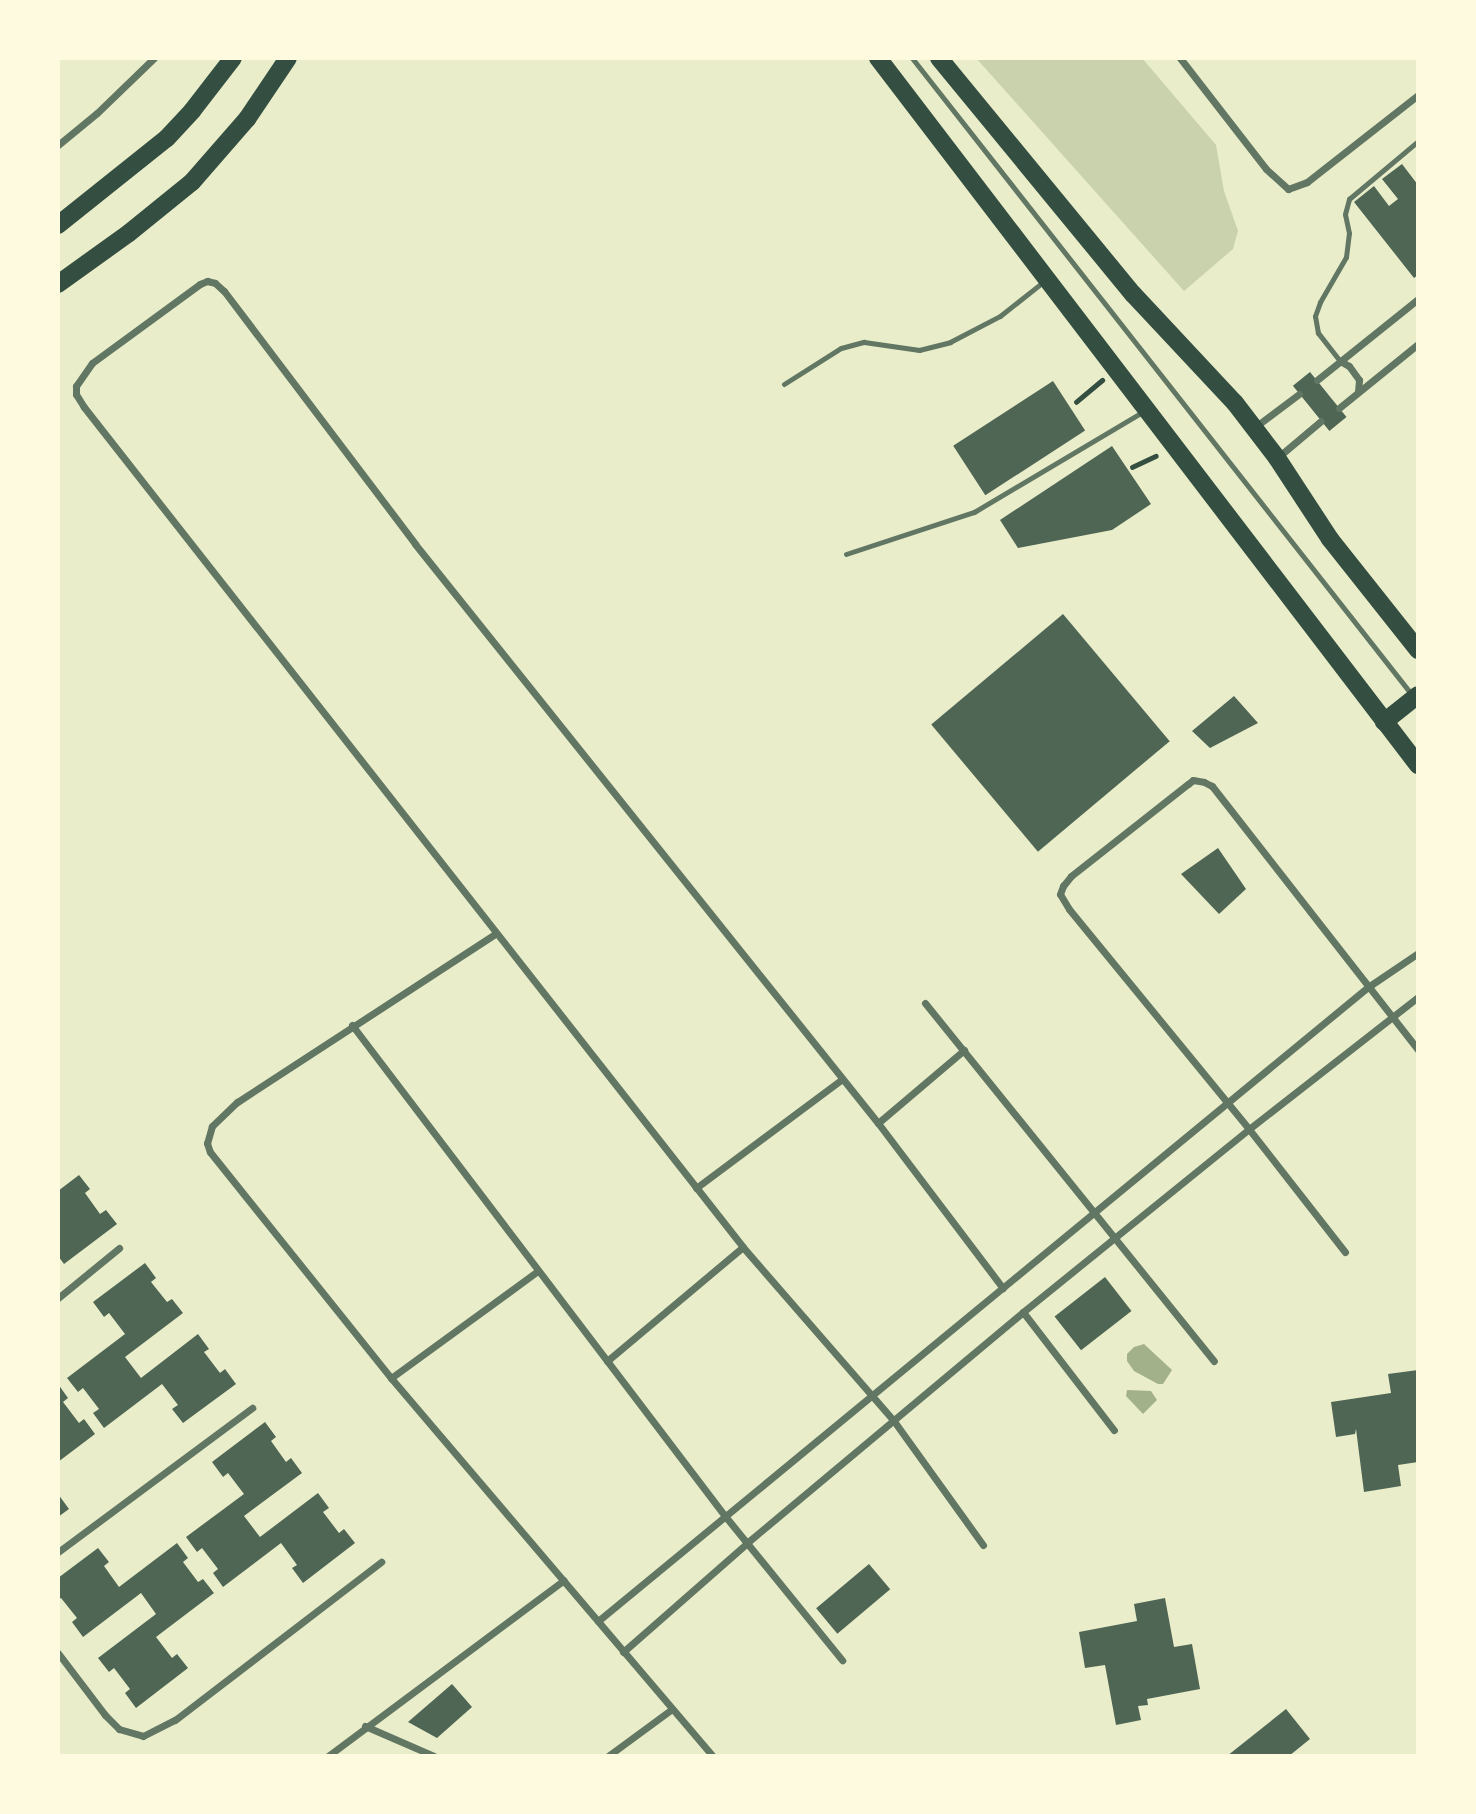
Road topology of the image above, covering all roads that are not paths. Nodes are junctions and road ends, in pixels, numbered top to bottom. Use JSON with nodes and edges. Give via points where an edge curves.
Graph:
{"nodes":[{"id":1,"x":154,"y":58,"type":"edge"},
{"id":2,"x":233,"y":58,"type":"edge"},
{"id":3,"x":288,"y":58,"type":"edge"},
{"id":4,"x":878,"y":58,"type":"edge"},
{"id":5,"x":912,"y":58,"type":"edge"},
{"id":6,"x":939,"y":58,"type":"edge"},
{"id":7,"x":1180,"y":58,"type":"edge"},
{"id":8,"x":1418,"y":95,"type":"edge"},
{"id":9,"x":1418,"y":141,"type":"edge"},
{"id":10,"x":58,"y":145,"type":"edge"},
{"id":11,"x":58,"y":225,"type":"edge"},
{"id":12,"x":1049,"y":278,"type":"junction"},
{"id":13,"x":58,"y":284,"type":"edge"},
{"id":14,"x":1418,"y":299,"type":"edge"},
{"id":15,"x":1418,"y":344,"type":"edge"},
{"id":16,"x":1340,"y":361,"type":"junction"},
{"id":17,"x":1317,"y":380,"type":"dead end"},
{"id":18,"x":785,"y":384,"type":"dead end"},
{"id":19,"x":1358,"y":393,"type":"junction"},
{"id":20,"x":1299,"y":394,"type":"dead end"},
{"id":21,"x":1339,"y":408,"type":"dead end"},
{"id":22,"x":1147,"y":409,"type":"junction"},
{"id":23,"x":1321,"y":421,"type":"dead end"},
{"id":24,"x":1254,"y":428,"type":"junction"},
{"id":25,"x":1277,"y":458,"type":"junction"},
{"id":26,"x":846,"y":554,"type":"dead end"},
{"id":27,"x":1418,"y":650,"type":"edge"},
{"id":28,"x":1417,"y":699,"type":"edge"},
{"id":29,"x":1384,"y":722,"type":"junction"},
{"id":30,"x":1418,"y":765,"type":"edge"},
{"id":31,"x":495,"y":934,"type":"junction"},
{"id":32,"x":1418,"y":953,"type":"edge"},
{"id":33,"x":1368,"y":987,"type":"junction"},
{"id":34,"x":1418,"y":998,"type":"edge"},
{"id":35,"x":925,"y":1003,"type":"dead end"},
{"id":36,"x":1392,"y":1016,"type":"junction"},
{"id":37,"x":352,"y":1025,"type":"junction"},
{"id":38,"x":964,"y":1050,"type":"junction"},
{"id":39,"x":1418,"y":1050,"type":"edge"},
{"id":40,"x":842,"y":1079,"type":"junction"},
{"id":41,"x":1229,"y":1104,"type":"junction"},
{"id":42,"x":878,"y":1123,"type":"junction"},
{"id":43,"x":1249,"y":1129,"type":"junction"},
{"id":44,"x":696,"y":1188,"type":"junction"},
{"id":45,"x":1096,"y":1213,"type":"junction"},
{"id":46,"x":1116,"y":1238,"type":"junction"},
{"id":47,"x":743,"y":1247,"type":"junction"},
{"id":48,"x":120,"y":1248,"type":"dead end"},
{"id":49,"x":1345,"y":1252,"type":"dead end"},
{"id":50,"x":538,"y":1271,"type":"junction"},
{"id":51,"x":1003,"y":1288,"type":"junction"},
{"id":52,"x":58,"y":1298,"type":"edge"},
{"id":53,"x":1023,"y":1312,"type":"junction"},
{"id":54,"x":1214,"y":1361,"type":"dead end"},
{"id":55,"x":607,"y":1362,"type":"junction"},
{"id":56,"x":391,"y":1378,"type":"junction"},
{"id":57,"x":874,"y":1396,"type":"junction"},
{"id":58,"x":252,"y":1408,"type":"dead end"},
{"id":59,"x":894,"y":1421,"type":"junction"},
{"id":60,"x":1115,"y":1430,"type":"dead end"},
{"id":61,"x":725,"y":1516,"type":"junction"},
{"id":62,"x":748,"y":1542,"type":"junction"},
{"id":63,"x":983,"y":1545,"type":"dead end"},
{"id":64,"x":58,"y":1552,"type":"edge"},
{"id":65,"x":381,"y":1562,"type":"dead end"},
{"id":66,"x":564,"y":1580,"type":"junction"},
{"id":67,"x":598,"y":1621,"type":"junction"},
{"id":68,"x":623,"y":1652,"type":"junction"},
{"id":69,"x":58,"y":1653,"type":"edge"},
{"id":70,"x":842,"y":1660,"type":"dead end"},
{"id":71,"x":672,"y":1709,"type":"junction"},
{"id":72,"x":365,"y":1726,"type":"junction"},
{"id":73,"x":328,"y":1756,"type":"edge"},
{"id":74,"x":434,"y":1756,"type":"edge"},
{"id":75,"x":608,"y":1756,"type":"edge"},
{"id":76,"x":713,"y":1756,"type":"edge"}],
"edges":[{"from":1,"to":10,"type":"street"},
{"from":2,"to":11,"type":"main road","via":[[167,138]]},
{"from":3,"to":13,"type":"main road","via":[[247,119],[192,182]]},
{"from":4,"to":12,"type":"main road"},
{"from":5,"to":28,"type":"lane"},
{"from":6,"to":24,"type":"main road","via":[[1124,283]]},
{"from":7,"to":8,"type":"street","via":[[1266,169],[1288,189],[1307,183]]},
{"from":9,"to":16,"type":"lane","via":[[1349,199],[1346,257],[1315,316],[1318,333]]},
{"from":12,"to":18,"type":"lane","via":[[1000,316],[950,342],[919,350],[864,342],[841,348]]},
{"from":12,"to":22,"type":"main road"},
{"from":14,"to":16,"type":"street"},
{"from":15,"to":19,"type":"street"},
{"from":16,"to":17,"type":"street"},
{"from":16,"to":19,"type":"street","via":[[1359,380]]},
{"from":19,"to":21,"type":"street"},
{"from":20,"to":24,"type":"street"},
{"from":22,"to":26,"type":"lane","via":[[974,512]]},
{"from":22,"to":29,"type":"main road"},
{"from":23,"to":25,"type":"street"},
{"from":24,"to":25,"type":"main road"},
{"from":25,"to":27,"type":"main road","via":[[1330,539]]},
{"from":28,"to":29,"type":"main road"},
{"from":29,"to":30,"type":"main road"},
{"from":31,"to":37,"type":"street"},
{"from":31,"to":40,"type":"street","via":[[76,394],[80,375],[92,363],[200,284],[215,283],[236,306],[423,555]]},
{"from":31,"to":44,"type":"street"},
{"from":32,"to":33,"type":"street"},
{"from":33,"to":36,"type":"street"},
{"from":33,"to":41,"type":"street"},
{"from":33,"to":41,"type":"street","via":[[1212,786],[1188,783],[1071,876],[1060,894],[1069,909]]},
{"from":34,"to":36,"type":"street"},
{"from":35,"to":38,"type":"street"},
{"from":36,"to":39,"type":"street"},
{"from":36,"to":43,"type":"street"},
{"from":37,"to":50,"type":"street"},
{"from":37,"to":56,"type":"street","via":[[221,1115],[207,1136],[210,1152]]},
{"from":38,"to":42,"type":"street"},
{"from":38,"to":45,"type":"street"},
{"from":40,"to":42,"type":"street"},
{"from":40,"to":44,"type":"street"},
{"from":41,"to":43,"type":"street"},
{"from":41,"to":45,"type":"street"},
{"from":42,"to":51,"type":"street"},
{"from":43,"to":46,"type":"street"},
{"from":43,"to":49,"type":"street"},
{"from":44,"to":47,"type":"street"},
{"from":45,"to":46,"type":"street"},
{"from":45,"to":51,"type":"street"},
{"from":46,"to":53,"type":"street"},
{"from":46,"to":54,"type":"street"},
{"from":47,"to":55,"type":"street"},
{"from":47,"to":57,"type":"street"},
{"from":48,"to":52,"type":"street"},
{"from":50,"to":55,"type":"street"},
{"from":50,"to":56,"type":"street"},
{"from":51,"to":57,"type":"street"},
{"from":53,"to":59,"type":"street"},
{"from":53,"to":60,"type":"street"},
{"from":55,"to":61,"type":"street"},
{"from":56,"to":66,"type":"street"},
{"from":57,"to":59,"type":"street"},
{"from":57,"to":61,"type":"street"},
{"from":58,"to":64,"type":"street"},
{"from":59,"to":62,"type":"street"},
{"from":59,"to":63,"type":"street"},
{"from":61,"to":62,"type":"street"},
{"from":61,"to":67,"type":"street"},
{"from":62,"to":68,"type":"street"},
{"from":62,"to":70,"type":"street"},
{"from":65,"to":69,"type":"street","via":[[175,1720],[143,1736],[120,1729],[105,1715]]},
{"from":66,"to":67,"type":"street"},
{"from":66,"to":72,"type":"street"},
{"from":67,"to":68,"type":"street"},
{"from":68,"to":71,"type":"street"},
{"from":71,"to":75,"type":"street"},
{"from":71,"to":76,"type":"street"},
{"from":72,"to":73,"type":"street"},
{"from":72,"to":74,"type":"street"}]}
